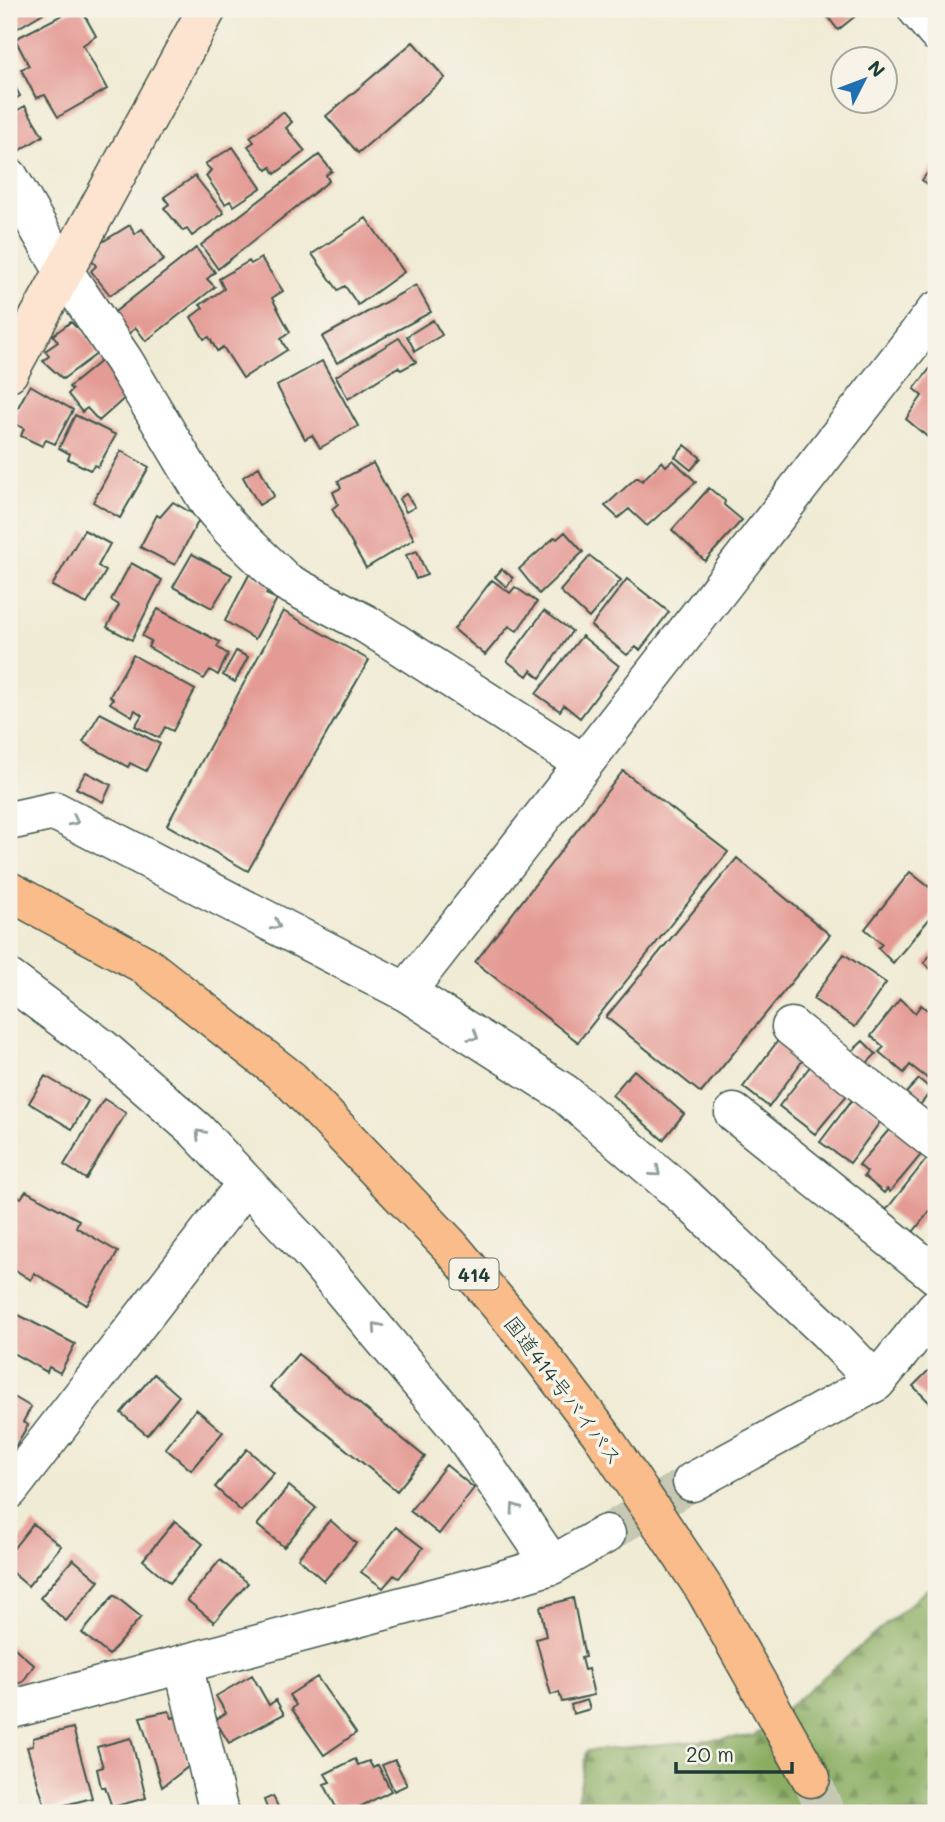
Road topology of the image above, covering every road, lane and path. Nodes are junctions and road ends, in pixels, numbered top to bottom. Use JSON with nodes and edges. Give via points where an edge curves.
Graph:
{"nodes":[{"id":1,"x":207,"y":9,"type":"edge"},
{"id":2,"x":917,"y":9,"type":"edge"},
{"id":3,"x":936,"y":33,"type":"edge"},
{"id":4,"x":9,"y":177,"type":"edge"},
{"id":5,"x":63,"y":270,"type":"junction"},
{"id":6,"x":936,"y":312,"type":"edge"},
{"id":7,"x":9,"y":372,"type":"edge"},
{"id":8,"x":583,"y":763,"type":"junction"},
{"id":9,"x":9,"y":821,"type":"edge"},
{"id":10,"x":9,"y":891,"type":"edge"},
{"id":11,"x":9,"y":979,"type":"edge"},
{"id":12,"x":406,"y":992,"type":"junction"},
{"id":13,"x":791,"y":1027,"type":"dead end"},
{"id":14,"x":734,"y":1113,"type":"dead end"},
{"id":15,"x":936,"y":1142,"type":"edge"},
{"id":16,"x":246,"y":1184,"type":"junction"},
{"id":17,"x":936,"y":1275,"type":"edge"},
{"id":18,"x":936,"y":1308,"type":"edge"},
{"id":19,"x":876,"y":1382,"type":"junction"},
{"id":20,"x":692,"y":1482,"type":"tunnel mouth"},
{"id":21,"x":9,"y":1490,"type":"edge"},
{"id":22,"x":606,"y":1534,"type":"tunnel mouth"},
{"id":23,"x":552,"y":1565,"type":"junction"},
{"id":24,"x":183,"y":1664,"type":"junction"},
{"id":25,"x":9,"y":1710,"type":"edge"},
{"id":26,"x":811,"y":1778,"type":"tunnel mouth"},
{"id":27,"x":219,"y":1813,"type":"edge"}],
"edges":[{"from":1,"to":5,"type":"street"},
{"from":2,"to":3,"type":"street"},
{"from":4,"to":5,"type":"street"},
{"from":5,"to":7,"type":"street"},
{"from":5,"to":8,"type":"street","via":[[209,503],[272,570],[366,624]]},
{"from":6,"to":8,"type":"street"},
{"from":8,"to":12,"type":"street"},
{"from":9,"to":12,"type":"street","one_way":true,"via":[[55,811]]},
{"from":10,"to":26,"type":"highway","name":"国道414号バイパス","number":"414","via":[[145,965],[290,1079],[450,1246],[530,1342],[623,1468],[705,1590]]},
{"from":16,"to":11,"type":"street","one_way":true,"via":[[196,1129],[102,1048]]},
{"from":12,"to":19,"type":"street","one_way":true,"via":[[564,1093],[687,1198]]},
{"from":13,"to":15,"type":"street"},
{"from":14,"to":17,"type":"street"},
{"from":16,"to":21,"type":"street"},
{"from":23,"to":16,"type":"street","one_way":true,"via":[[464,1435],[409,1366]]},
{"from":18,"to":19,"type":"street"},
{"from":19,"to":20,"type":"street"},
{"from":22,"to":23,"type":"street"},
{"from":23,"to":24,"type":"street"},
{"from":24,"to":25,"type":"street"},
{"from":24,"to":27,"type":"street"}]}
